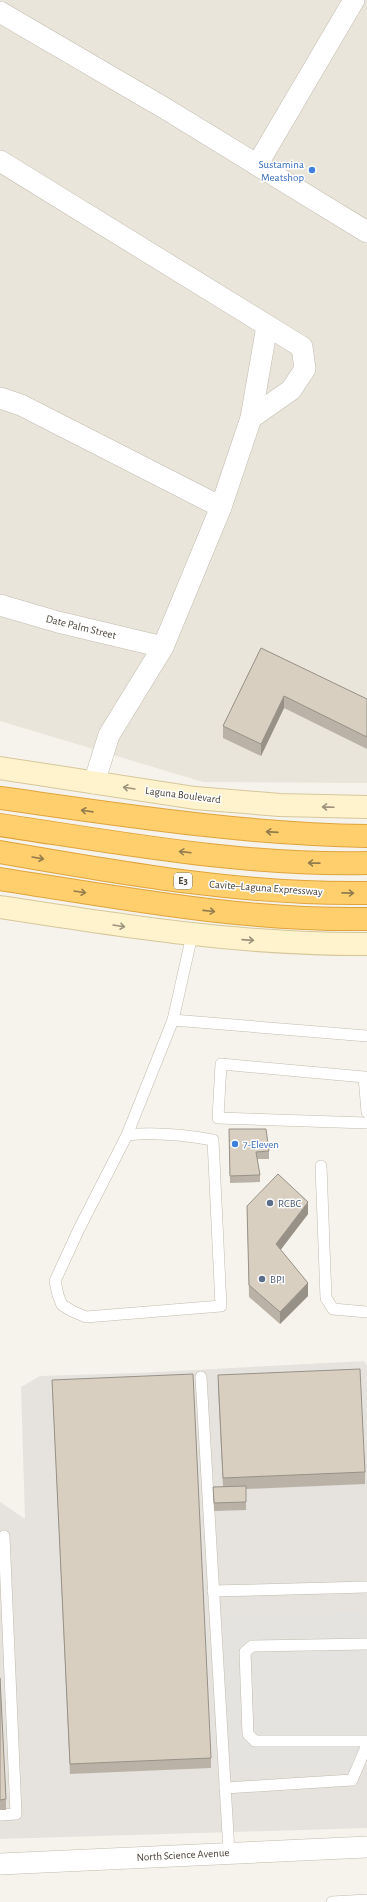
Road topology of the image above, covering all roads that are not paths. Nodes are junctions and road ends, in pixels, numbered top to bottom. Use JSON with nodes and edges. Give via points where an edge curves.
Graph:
{"nodes":[{"id":1,"x":354,"y":0,"type":"edge"},
{"id":2,"x":0,"y":12,"type":"edge"},
{"id":3,"x":0,"y":161,"type":"edge"},
{"id":4,"x":256,"y":164,"type":"junction"},
{"id":5,"x":367,"y":232,"type":"edge"},
{"id":6,"x":267,"y":326,"type":"junction"},
{"id":7,"x":0,"y":398,"type":"edge"},
{"id":8,"x":250,"y":418,"type":"junction"},
{"id":9,"x":220,"y":508,"type":"junction"},
{"id":10,"x":0,"y":605,"type":"edge"},
{"id":11,"x":163,"y":647,"type":"junction"},
{"id":12,"x":0,"y":768,"type":"edge"},
{"id":13,"x":94,"y":783,"type":"junction"},
{"id":14,"x":0,"y":798,"type":"edge"},
{"id":15,"x":367,"y":806,"type":"edge"},
{"id":16,"x":0,"y":825,"type":"edge"},
{"id":17,"x":367,"y":836,"type":"edge"},
{"id":18,"x":0,"y":852,"type":"edge"},
{"id":19,"x":367,"y":863,"type":"edge"},
{"id":20,"x":0,"y":879,"type":"edge"},
{"id":21,"x":367,"y":893,"type":"edge"},
{"id":22,"x":0,"y":908,"type":"edge"},
{"id":23,"x":367,"y":919,"type":"edge"},
{"id":24,"x":192,"y":935,"type":"junction"},
{"id":25,"x":367,"y":944,"type":"edge"},
{"id":26,"x":173,"y":1020,"type":"junction"},
{"id":27,"x":367,"y":1036,"type":"edge"},
{"id":28,"x":367,"y":1112,"type":"edge"},
{"id":29,"x":367,"y":1123,"type":"edge"},
{"id":30,"x":127,"y":1135,"type":"junction"},
{"id":31,"x":321,"y":1166,"type":"dead end"},
{"id":32,"x":367,"y":1312,"type":"edge"},
{"id":33,"x":201,"y":1377,"type":"dead end"},
{"id":34,"x":4,"y":1536,"type":"dead end"},
{"id":35,"x":367,"y":1587,"type":"edge"},
{"id":36,"x":214,"y":1591,"type":"junction"},
{"id":37,"x":367,"y":1644,"type":"edge"},
{"id":38,"x":367,"y":1740,"type":"edge"},
{"id":39,"x":367,"y":1745,"type":"edge"},
{"id":40,"x":225,"y":1788,"type":"junction"},
{"id":41,"x":0,"y":1815,"type":"edge"},
{"id":42,"x":367,"y":1847,"type":"edge"},
{"id":43,"x":229,"y":1852,"type":"junction"},
{"id":44,"x":0,"y":1864,"type":"edge"},
{"id":45,"x":367,"y":1900,"type":"edge"},
{"id":46,"x":332,"y":1902,"type":"edge"}],
"edges":[{"from":1,"to":4,"type":"street"},
{"from":2,"to":4,"type":"street"},
{"from":3,"to":6,"type":"street"},
{"from":4,"to":5,"type":"street"},
{"from":6,"to":8,"type":"street"},
{"from":6,"to":8,"type":"street","via":[[302,348],[305,369],[291,390]]},
{"from":7,"to":9,"type":"street","via":[[21,405]]},
{"from":8,"to":9,"type":"street"},
{"from":9,"to":11,"type":"street"},
{"from":10,"to":11,"type":"street","name":"Date Palm Street"},
{"from":11,"to":13,"type":"street","via":[[109,736]]},
{"from":12,"to":13,"type":"main road","name":"Laguna Boulevard"},
{"from":15,"to":13,"type":"main road","name":"Laguna Boulevard","one_way":true,"via":[[232,802]]},
{"from":17,"to":14,"type":"highway","one_way":true,"via":[[180,824]]},
{"from":19,"to":16,"type":"highway","one_way":true,"via":[[250,859],[144,847]]},
{"from":18,"to":21,"type":"highway","name":"Cavite–Laguna Expressway","number":"E3","one_way":true,"via":[[196,883],[305,892]]},
{"from":20,"to":23,"type":"highway","one_way":true,"via":[[207,911],[281,918]]},
{"from":22,"to":24,"type":"main road","one_way":true},
{"from":24,"to":25,"type":"main road","one_way":true,"via":[[299,943]]},
{"from":24,"to":26,"type":"lane"},
{"from":26,"to":27,"type":"lane"},
{"from":26,"to":30,"type":"lane"},
{"from":28,"to":29,"type":"lane","via":[[364,1077],[221,1064],[218,1118]]},
{"from":30,"to":30,"type":"lane","via":[[55,1281],[62,1305],[86,1317],[221,1306],[213,1140],[191,1136]]},
{"from":31,"to":32,"type":"lane","via":[[326,1298],[333,1309]]},
{"from":33,"to":36,"type":"lane"},
{"from":34,"to":41,"type":"lane","via":[[16,1814]]},
{"from":35,"to":36,"type":"lane"},
{"from":36,"to":40,"type":"lane"},
{"from":37,"to":38,"type":"lane","via":[[252,1646],[246,1652],[248,1734],[255,1742]]},
{"from":39,"to":40,"type":"lane","via":[[352,1780]]},
{"from":40,"to":43,"type":"lane"},
{"from":42,"to":43,"type":"street","name":"North Science Avenue"},
{"from":43,"to":44,"type":"street","name":"North Science Avenue"},
{"from":45,"to":46,"type":"lane"}]}
